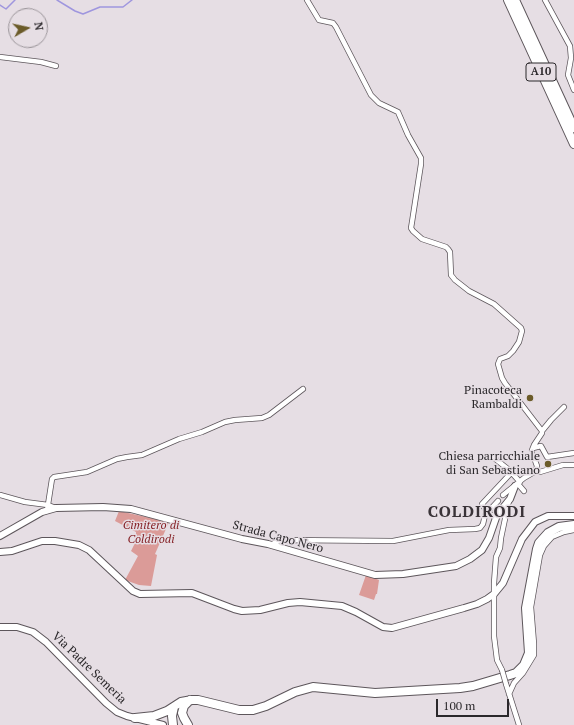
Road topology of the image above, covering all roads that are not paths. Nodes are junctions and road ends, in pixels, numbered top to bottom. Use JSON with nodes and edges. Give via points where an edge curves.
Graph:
{"nodes":[{"id":1,"x":307,"y":0,"type":"edge"},
{"id":2,"x":508,"y":0,"type":"edge"},
{"id":3,"x":515,"y":0,"type":"edge"},
{"id":4,"x":545,"y":0,"type":"edge"},
{"id":5,"x":0,"y":57,"type":"edge"},
{"id":6,"x":56,"y":66,"type":"dead end"},
{"id":7,"x":574,"y":90,"type":"edge"},
{"id":8,"x":574,"y":128,"type":"edge"},
{"id":9,"x":574,"y":144,"type":"edge"},
{"id":10,"x":304,"y":388,"type":"dead end"},
{"id":11,"x":564,"y":407,"type":"dead end"},
{"id":12,"x":542,"y":432,"type":"junction"},
{"id":13,"x":574,"y":453,"type":"edge"},
{"id":14,"x":533,"y":455,"type":"dead end"},
{"id":15,"x":494,"y":458,"type":"dead end"},
{"id":16,"x":574,"y":465,"type":"edge"},
{"id":17,"x":510,"y":471,"type":"junction"},
{"id":18,"x":536,"y":471,"type":"junction"},
{"id":19,"x":518,"y":484,"type":"junction"},
{"id":20,"x":524,"y":491,"type":"dead end"},
{"id":21,"x":0,"y":495,"type":"edge"},
{"id":22,"x":503,"y":495,"type":"dead end"},
{"id":23,"x":510,"y":499,"type":"junction"},
{"id":24,"x":498,"y":501,"type":"dead end"},
{"id":25,"x":47,"y":508,"type":"junction"},
{"id":26,"x":487,"y":512,"type":"junction"},
{"id":27,"x":574,"y":516,"type":"edge"},
{"id":28,"x":496,"y":518,"type":"junction"},
{"id":29,"x":574,"y":525,"type":"edge"},
{"id":30,"x":574,"y":530,"type":"edge"},
{"id":31,"x":0,"y":536,"type":"edge"},
{"id":32,"x":271,"y":545,"type":"junction"},
{"id":33,"x":0,"y":552,"type":"edge"},
{"id":34,"x":494,"y":594,"type":"junction"},
{"id":35,"x":0,"y":627,"type":"edge"},
{"id":36,"x":509,"y":694,"type":"junction"},
{"id":37,"x":190,"y":700,"type":"junction"},
{"id":38,"x":174,"y":707,"type":"junction"},
{"id":39,"x":182,"y":713,"type":"junction"},
{"id":40,"x":135,"y":718,"type":"junction"},
{"id":41,"x":163,"y":725,"type":"edge"},
{"id":42,"x":174,"y":725,"type":"edge"},
{"id":43,"x":188,"y":725,"type":"edge"},
{"id":44,"x":519,"y":725,"type":"edge"}],
"edges":[{"from":1,"to":12,"type":"street","via":[[319,20],[333,23],[336,27],[371,96],[398,112],[421,158],[411,228],[413,232],[422,239],[446,247],[450,252],[451,275],[455,280],[469,291],[494,304],[521,328],[519,342],[508,356],[500,359],[498,364],[505,383]]},
{"from":2,"to":9,"type":"highway","number":"A10"},
{"from":3,"to":8,"type":"highway","number":"A10"},
{"from":4,"to":7,"type":"street","via":[[570,46],[568,75]]},
{"from":5,"to":6,"type":"street"},
{"from":10,"to":25,"type":"street","via":[[262,418],[226,422],[146,454],[118,460],[87,472],[54,476]]},
{"from":11,"to":12,"type":"street"},
{"from":12,"to":13,"type":"street","via":[[533,449],[541,446],[547,457]]},
{"from":14,"to":18,"type":"street"},
{"from":15,"to":17,"type":"street"},
{"from":16,"to":18,"type":"street"},
{"from":17,"to":19,"type":"street"},
{"from":17,"to":26,"type":"street","via":[[482,504]]},
{"from":18,"to":19,"type":"street"},
{"from":19,"to":20,"type":"street"},
{"from":19,"to":22,"type":"street"},
{"from":19,"to":23,"type":"main road","name":"Strada Capo Nero"},
{"from":21,"to":25,"type":"street"},
{"from":23,"to":28,"type":"main road","name":"Strada Capo Nero"},
{"from":23,"to":34,"type":"street","via":[[496,558]]},
{"from":24,"to":26,"type":"street"},
{"from":25,"to":31,"type":"main road","name":"Strada Capo Nero"},
{"from":25,"to":32,"type":"main road","name":"Strada Capo Nero","via":[[131,508]]},
{"from":26,"to":28,"type":"street"},
{"from":26,"to":32,"type":"street","via":[[483,524],[475,529],[449,530],[393,541],[285,540]]},
{"from":27,"to":34,"type":"main road","via":[[548,516],[535,522],[522,539],[503,583]]},
{"from":28,"to":32,"type":"main road","name":"Strada Capo Nero","via":[[486,544],[470,559],[456,566],[410,574],[375,575]]},
{"from":29,"to":37,"type":"highway","via":[[559,527],[548,533],[539,543],[526,608],[529,653],[524,665],[516,673],[472,686],[445,688],[375,692],[313,687],[253,710],[239,710]]},
{"from":30,"to":36,"type":"street","via":[[552,537],[540,556],[531,607],[534,655]]},
{"from":33,"to":34,"type":"main road","via":[[12,551],[42,540],[78,545],[89,550],[129,588],[140,594],[192,593],[242,611],[300,602],[342,606],[382,627],[392,628],[477,604]]},
{"from":34,"to":36,"type":"street","bridge":true,"via":[[497,660]]},
{"from":35,"to":40,"type":"main road","name":"Via Padre Semeria","via":[[23,628],[39,636],[110,707]]},
{"from":36,"to":44,"type":"street"},
{"from":37,"to":38,"type":"highway"},
{"from":37,"to":39,"type":"highway"},
{"from":38,"to":40,"type":"highway","via":[[154,716]]},
{"from":38,"to":42,"type":"highway"},
{"from":39,"to":42,"type":"highway"},
{"from":39,"to":43,"type":"highway"},
{"from":40,"to":41,"type":"main road","name":"Via Padre Semeria"}]}
